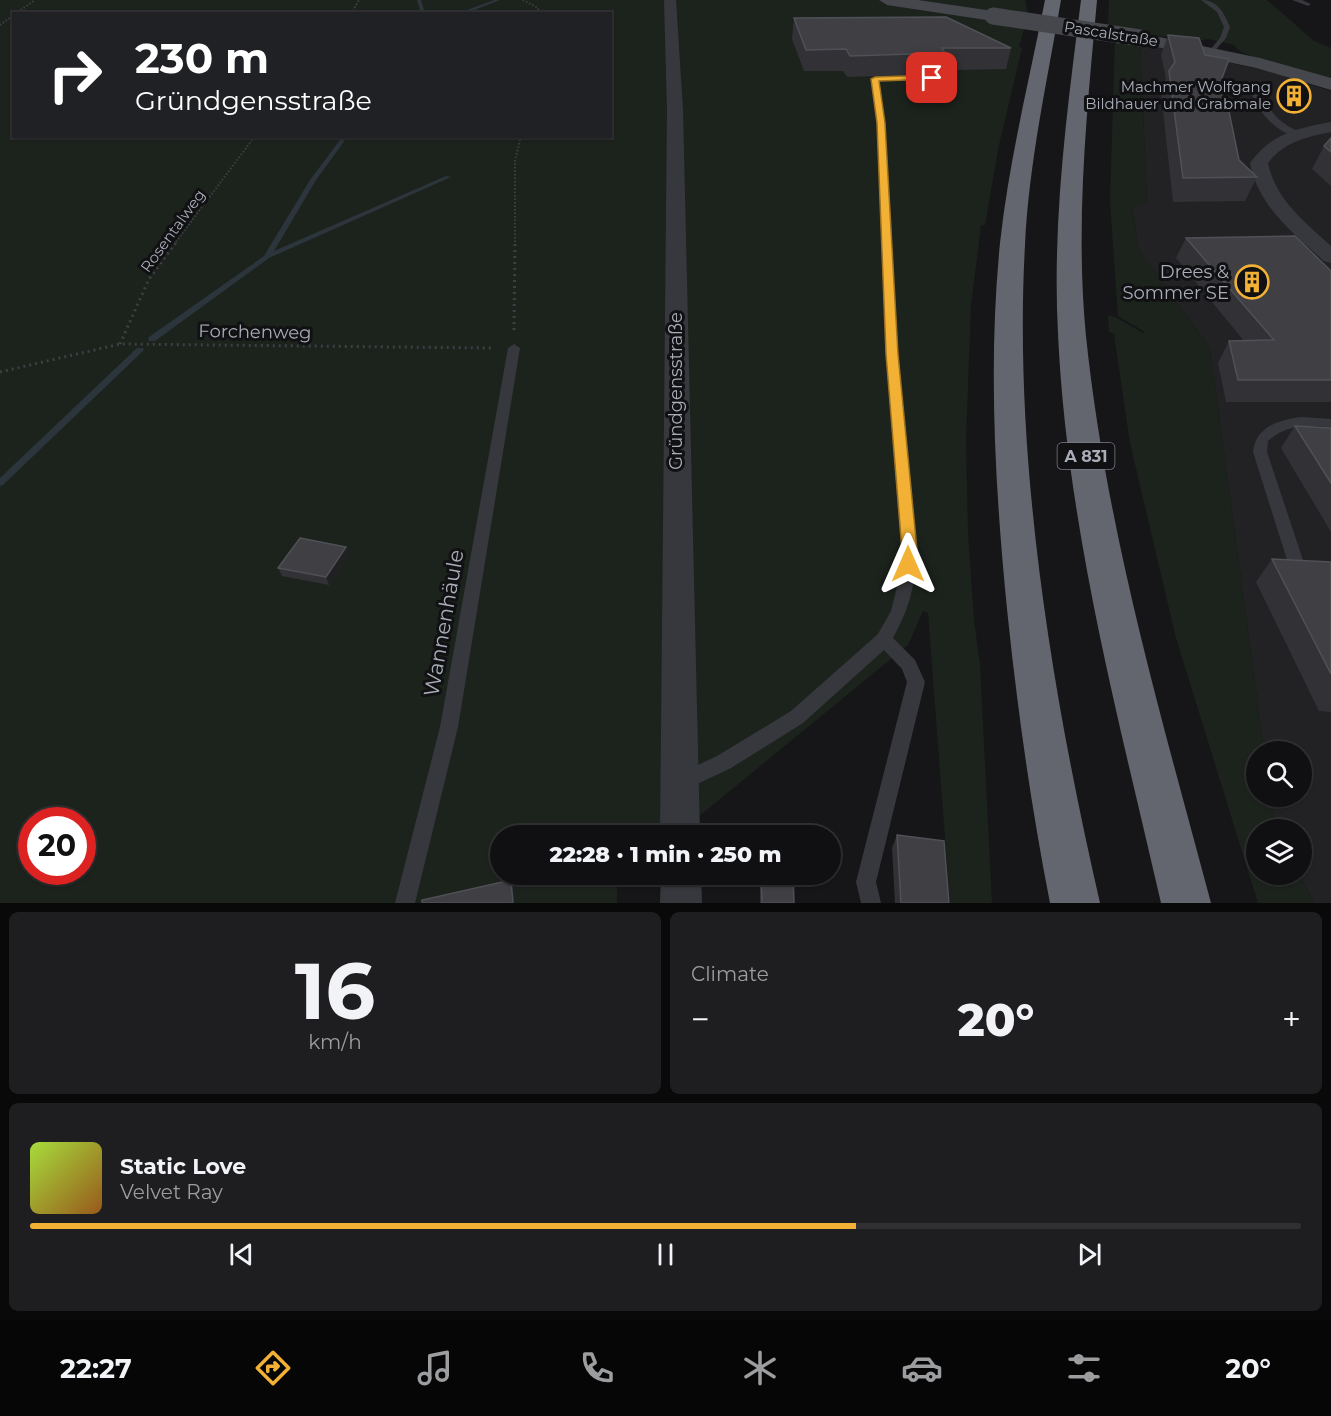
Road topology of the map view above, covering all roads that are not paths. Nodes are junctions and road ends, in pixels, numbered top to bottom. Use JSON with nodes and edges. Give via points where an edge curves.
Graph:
{"nodes":[{"id":1,"x":670,"y":0,"type":"edge"},
{"id":2,"x":887,"y":0,"type":"edge"},
{"id":3,"x":1053,"y":0,"type":"edge"},
{"id":4,"x":1089,"y":0,"type":"edge"},
{"id":5,"x":1204,"y":0,"type":"edge"},
{"id":6,"x":1295,"y":0,"type":"edge"},
{"id":7,"x":939,"y":4,"type":"edge"},
{"id":8,"x":1308,"y":4,"type":"dead end"},
{"id":9,"x":1212,"y":52,"type":"junction"},
{"id":10,"x":932,"y":78,"type":"edge"},
{"id":11,"x":1252,"y":83,"type":"dead end"},
{"id":12,"x":1331,"y":84,"type":"edge"},
{"id":13,"x":1331,"y":128,"type":"edge"},
{"id":14,"x":1297,"y":134,"type":"junction"},
{"id":15,"x":1331,"y":257,"type":"edge"},
{"id":16,"x":514,"y":348,"type":"road end"},
{"id":17,"x":1331,"y":423,"type":"edge"},
{"id":18,"x":1296,"y":563,"type":"edge"},
{"id":19,"x":884,"y":639,"type":"junction"},
{"id":20,"x":679,"y":783,"type":"junction"},
{"id":21,"x":680,"y":825,"type":"edge"},
{"id":22,"x":681,"y":885,"type":"edge"},
{"id":23,"x":405,"y":903,"type":"edge"},
{"id":24,"x":681,"y":903,"type":"edge"},
{"id":25,"x":872,"y":903,"type":"edge"},
{"id":26,"x":1075,"y":903,"type":"edge"},
{"id":27,"x":1186,"y":903,"type":"edge"}],
"edges":[{"from":1,"to":20,"type":"street","name":"Gründgensstraße","via":[[675,110]]},
{"from":2,"to":7,"type":"street","name":"Pascalstraße"},
{"from":3,"to":26,"type":"highway","via":[[1018,189],[1009,326],[1010,424],[1019,548],[1042,726]]},
{"from":4,"to":27,"type":"highway","number":"A 831","via":[[1069,232],[1072,335],[1089,478],[1125,655]]},
{"from":5,"to":9,"type":"lane","via":[[1220,11],[1227,27]]},
{"from":6,"to":8,"type":"lane"},
{"from":7,"to":9,"type":"street","name":"Pascalstraße","bridge":true},
{"from":9,"to":12,"type":"street","name":"Pascalstraße"},
{"from":10,"to":19,"type":"lane","via":[[875,79],[909,550],[907,579],[898,612]]},
{"from":11,"to":14,"type":"lane","via":[[1268,116],[1283,129]]},
{"from":13,"to":14,"type":"street"},
{"from":14,"to":15,"type":"street","via":[[1267,150],[1259,163],[1260,177],[1297,233]]},
{"from":16,"to":23,"type":"lane","name":"Wannenhäule","via":[[449,727]]},
{"from":17,"to":18,"type":"lane","via":[[1286,424],[1271,429],[1261,440],[1260,452]]},
{"from":19,"to":20,"type":"lane","via":[[797,717],[724,762]]},
{"from":19,"to":25,"type":"lane","via":[[909,665],[916,682],[866,882]]},
{"from":20,"to":21,"type":"street","name":"Gründgensstraße"},
{"from":22,"to":24,"type":"street"}]}
